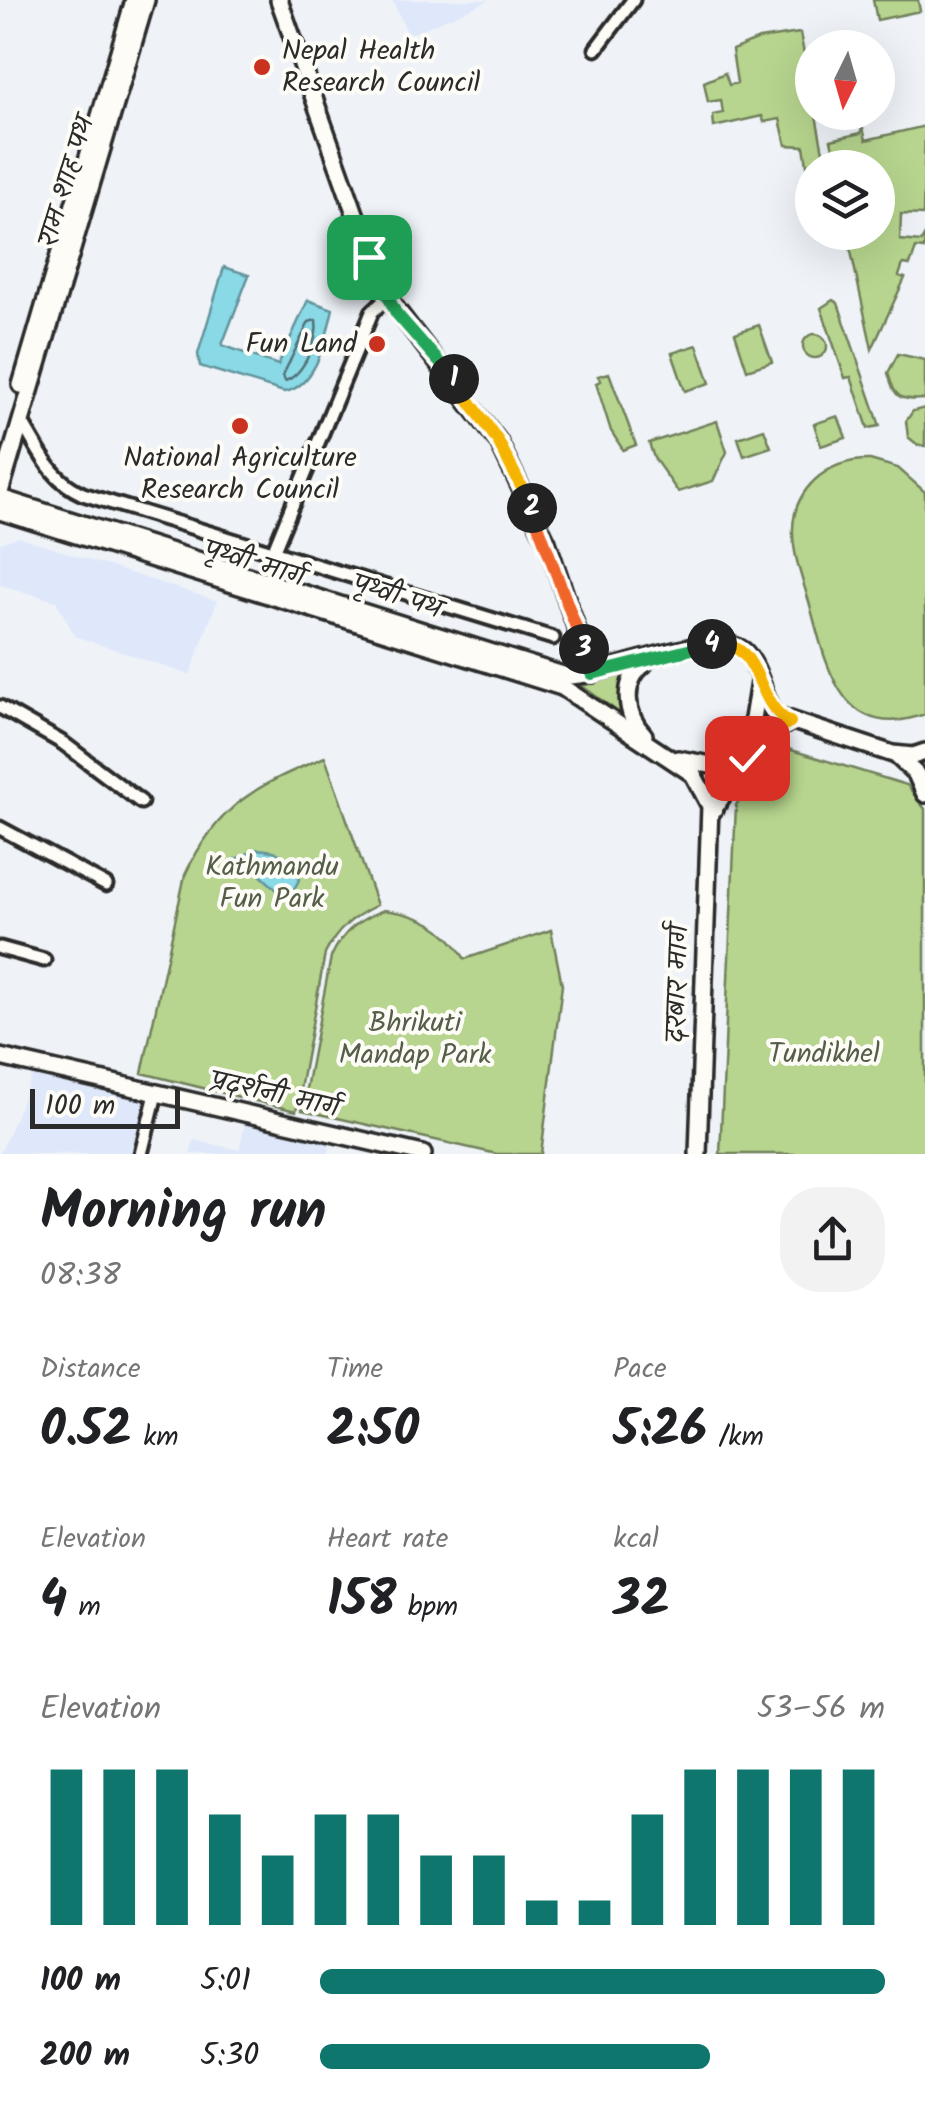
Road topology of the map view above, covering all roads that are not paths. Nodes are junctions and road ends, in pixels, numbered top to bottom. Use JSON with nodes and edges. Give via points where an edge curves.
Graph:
{"nodes":[{"id":1,"x":134,"y":0,"type":"edge"},
{"id":2,"x":146,"y":0,"type":"edge"},
{"id":3,"x":279,"y":0,"type":"edge"},
{"id":4,"x":633,"y":0,"type":"edge"},
{"id":5,"x":596,"y":48,"type":"dead end"},
{"id":6,"x":385,"y":295,"type":"junction"},
{"id":7,"x":20,"y":421,"type":"junction"},
{"id":8,"x":0,"y":456,"type":"edge"},
{"id":9,"x":0,"y":495,"type":"edge"},
{"id":10,"x":0,"y":512,"type":"edge"},
{"id":11,"x":270,"y":551,"type":"junction"},
{"id":12,"x":223,"y":575,"type":"junction"},
{"id":13,"x":553,"y":638,"type":"dead end"},
{"id":14,"x":656,"y":658,"type":"junction"},
{"id":15,"x":495,"y":661,"type":"junction"},
{"id":16,"x":592,"y":674,"type":"junction"},
{"id":17,"x":759,"y":682,"type":"junction"},
{"id":18,"x":0,"y":707,"type":"edge"},
{"id":19,"x":790,"y":722,"type":"junction"},
{"id":20,"x":654,"y":746,"type":"junction"},
{"id":21,"x":925,"y":752,"type":"edge"},
{"id":22,"x":893,"y":754,"type":"junction"},
{"id":23,"x":672,"y":758,"type":"junction"},
{"id":24,"x":925,"y":794,"type":"edge"},
{"id":25,"x":141,"y":802,"type":"dead end"},
{"id":26,"x":710,"y":815,"type":"junction"},
{"id":27,"x":0,"y":828,"type":"edge"},
{"id":28,"x":106,"y":885,"type":"dead end"},
{"id":29,"x":0,"y":948,"type":"edge"},
{"id":30,"x":44,"y":960,"type":"dead end"},
{"id":31,"x":6,"y":1059,"type":"edge"},
{"id":32,"x":156,"y":1094,"type":"junction"},
{"id":33,"x":141,"y":1154,"type":"edge"},
{"id":34,"x":422,"y":1154,"type":"edge"},
{"id":35,"x":698,"y":1154,"type":"edge"}],
"edges":[{"from":1,"to":8,"type":"main road","name":"राम शाह पथ"},
{"from":2,"to":7,"type":"main road","name":"राम शाह पथ"},
{"from":3,"to":6,"type":"main road"},
{"from":4,"to":5,"type":"street"},
{"from":6,"to":11,"type":"street","via":[[364,329]]},
{"from":6,"to":16,"type":"main road","via":[[498,441],[547,542]]},
{"from":7,"to":9,"type":"main road","name":"राम शाह पथ"},
{"from":7,"to":11,"type":"street","via":[[31,446],[71,489]]},
{"from":9,"to":12,"type":"main road","name":"पृथ्वी मार्ग"},
{"from":10,"to":12,"type":"main road","name":"पृथ्वी मार्ग"},
{"from":11,"to":13,"type":"street"},
{"from":12,"to":15,"type":"main road","name":"पृथ्वी मार्ग"},
{"from":14,"to":16,"type":"main road","name":"पृथ्वी मार्ग"},
{"from":14,"to":17,"type":"main road","via":[[727,644],[748,656]]},
{"from":14,"to":20,"type":"main road","via":[[634,673],[628,702],[637,728]]},
{"from":15,"to":16,"type":"main road","name":"पृथ्वी मार्ग","via":[[566,676]]},
{"from":15,"to":20,"type":"main road","via":[[562,687]]},
{"from":17,"to":19,"type":"main road","via":[[775,715]]},
{"from":17,"to":23,"type":"main road","via":[[753,719],[732,768]]},
{"from":18,"to":25,"type":"street","via":[[63,743]]},
{"from":19,"to":22,"type":"main road"},
{"from":19,"to":26,"type":"main road","via":[[760,738]]},
{"from":20,"to":23,"type":"main road"},
{"from":21,"to":22,"type":"main road"},
{"from":22,"to":24,"type":"main road","via":[[910,766]]},
{"from":23,"to":26,"type":"main road","via":[[700,784]]},
{"from":26,"to":35,"type":"main road","name":"दरबार मार्ग"},
{"from":27,"to":28,"type":"street"},
{"from":29,"to":30,"type":"street"},
{"from":31,"to":32,"type":"main road","name":"प्रदर्शनी मार्ग"},
{"from":32,"to":33,"type":"street"},
{"from":32,"to":34,"type":"main road","name":"प्रदर्शनी मार्ग"}]}
